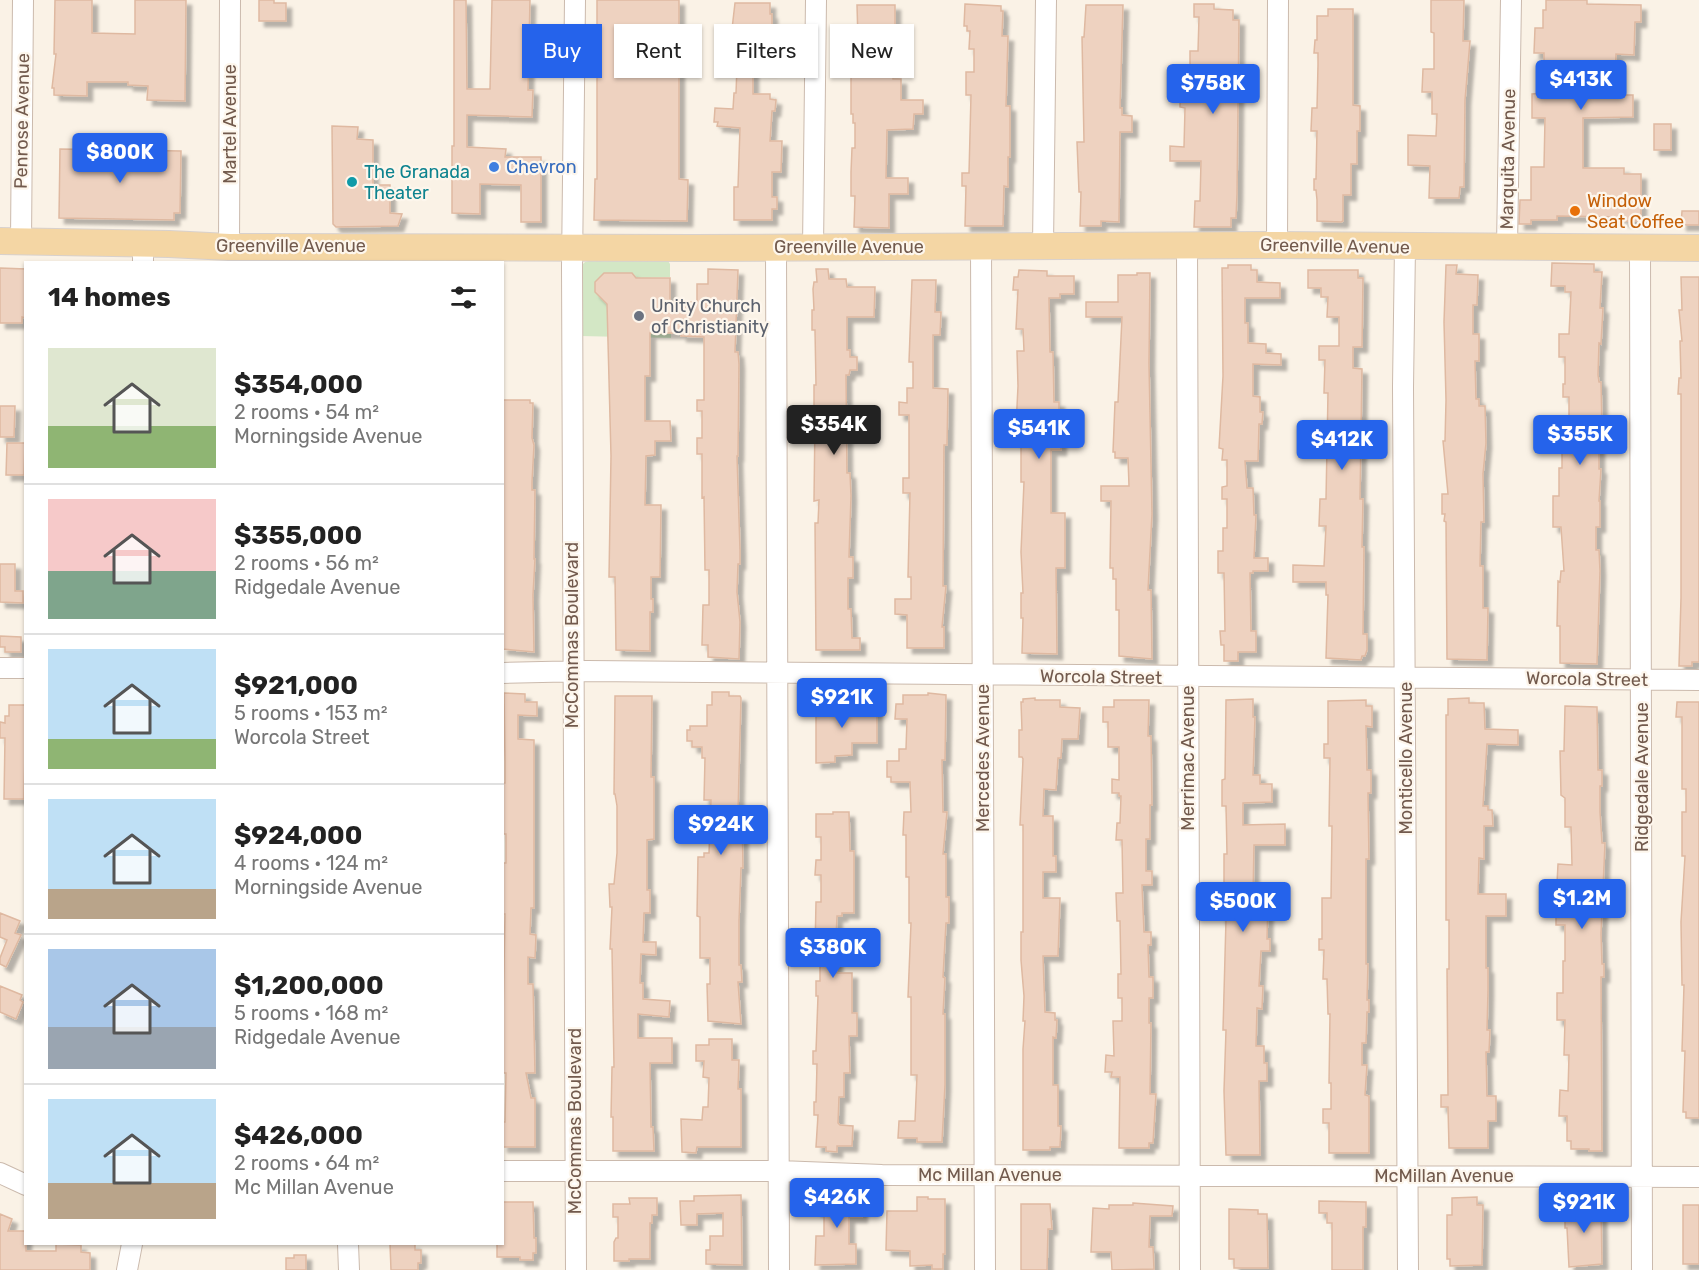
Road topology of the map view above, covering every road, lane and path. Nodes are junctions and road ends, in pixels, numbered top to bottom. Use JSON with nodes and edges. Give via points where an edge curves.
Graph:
{"nodes":[{"id":1,"x":23,"y":0,"type":"edge"},
{"id":2,"x":230,"y":0,"type":"edge"},
{"id":3,"x":575,"y":0,"type":"edge"},
{"id":4,"x":816,"y":0,"type":"edge"},
{"id":5,"x":1046,"y":0,"type":"edge"},
{"id":6,"x":1278,"y":0,"type":"edge"},
{"id":7,"x":1511,"y":0,"type":"edge"},
{"id":8,"x":10,"y":241,"type":"edge"},
{"id":9,"x":1187,"y":245,"type":"junction"},
{"id":10,"x":1277,"y":245,"type":"junction"},
{"id":11,"x":1043,"y":246,"type":"junction"},
{"id":12,"x":1405,"y":246,"type":"junction"},
{"id":13,"x":229,"y":247,"type":"junction"},
{"id":14,"x":813,"y":247,"type":"junction"},
{"id":15,"x":981,"y":247,"type":"junction"},
{"id":16,"x":1507,"y":247,"type":"junction"},
{"id":17,"x":573,"y":248,"type":"junction"},
{"id":18,"x":776,"y":248,"type":"junction"},
{"id":19,"x":1640,"y":248,"type":"junction"},
{"id":20,"x":1699,"y":248,"type":"edge"},
{"id":21,"x":143,"y":253,"type":"edge"},
{"id":22,"x":348,"y":254,"type":"edge"},
{"id":23,"x":0,"y":668,"type":"edge"},
{"id":24,"x":24,"y":668,"type":"edge"},
{"id":25,"x":572,"y":672,"type":"junction"},
{"id":26,"x":504,"y":673,"type":"edge"},
{"id":27,"x":779,"y":674,"type":"junction"},
{"id":28,"x":983,"y":675,"type":"junction"},
{"id":29,"x":1188,"y":678,"type":"junction"},
{"id":30,"x":1406,"y":679,"type":"junction"},
{"id":31,"x":1641,"y":680,"type":"junction"},
{"id":32,"x":1699,"y":680,"type":"edge"},
{"id":33,"x":0,"y":1166,"type":"edge"},
{"id":34,"x":24,"y":1167,"type":"edge"},
{"id":35,"x":504,"y":1171,"type":"edge"},
{"id":36,"x":779,"y":1171,"type":"junction"},
{"id":37,"x":576,"y":1172,"type":"junction"},
{"id":38,"x":0,"y":1173,"type":"edge"},
{"id":39,"x":1190,"y":1174,"type":"junction"},
{"id":40,"x":985,"y":1175,"type":"junction"},
{"id":41,"x":1408,"y":1176,"type":"junction"},
{"id":42,"x":1642,"y":1177,"type":"junction"},
{"id":43,"x":1699,"y":1177,"type":"edge"},
{"id":44,"x":24,"y":1184,"type":"edge"},
{"id":45,"x":132,"y":1245,"type":"edge"},
{"id":46,"x":348,"y":1245,"type":"edge"},
{"id":47,"x":127,"y":1270,"type":"edge"},
{"id":48,"x":348,"y":1270,"type":"edge"},
{"id":49,"x":576,"y":1270,"type":"edge"},
{"id":50,"x":779,"y":1270,"type":"edge"},
{"id":51,"x":986,"y":1270,"type":"edge"},
{"id":52,"x":1190,"y":1270,"type":"edge"},
{"id":53,"x":1408,"y":1270,"type":"edge"},
{"id":54,"x":1642,"y":1270,"type":"edge"}],
"edges":[{"from":1,"to":8,"type":"street","name":"Penrose Avenue"},
{"from":2,"to":13,"type":"street","name":"Martel Avenue"},
{"from":3,"to":17,"type":"street","name":"McCommas Boulevard"},
{"from":4,"to":14,"type":"street"},
{"from":5,"to":11,"type":"street"},
{"from":6,"to":10,"type":"street"},
{"from":7,"to":16,"type":"street","name":"Marquita Avenue"},
{"from":8,"to":21,"type":"main road","name":"Greenville Avenue"},
{"from":9,"to":10,"type":"main road","name":"Greenville Avenue"},
{"from":9,"to":11,"type":"main road","name":"Greenville Avenue"},
{"from":9,"to":29,"type":"street","name":"Merrimac Avenue"},
{"from":10,"to":12,"type":"main road","name":"Greenville Avenue"},
{"from":11,"to":15,"type":"main road","name":"Greenville Avenue"},
{"from":12,"to":16,"type":"main road","name":"Greenville Avenue"},
{"from":12,"to":30,"type":"street","name":"Monticello Avenue"},
{"from":13,"to":21,"type":"main road","name":"Greenville Avenue"},
{"from":13,"to":22,"type":"main road","name":"Greenville Avenue"},
{"from":14,"to":15,"type":"main road","name":"Greenville Avenue"},
{"from":14,"to":18,"type":"main road","name":"Greenville Avenue"},
{"from":15,"to":28,"type":"street","name":"Mercedes Avenue"},
{"from":16,"to":19,"type":"main road","name":"Greenville Avenue"},
{"from":17,"to":18,"type":"main road","name":"Greenville Avenue"},
{"from":17,"to":22,"type":"main road","name":"Greenville Avenue"},
{"from":17,"to":25,"type":"street","name":"McCommas Boulevard"},
{"from":18,"to":27,"type":"street"},
{"from":19,"to":20,"type":"main road","name":"Greenville Avenue"},
{"from":19,"to":31,"type":"street","name":"Ridgedale Avenue"},
{"from":23,"to":24,"type":"street"},
{"from":25,"to":26,"type":"street","name":"Worcola Street"},
{"from":25,"to":27,"type":"street","name":"Worcola Street"},
{"from":25,"to":37,"type":"street","name":"McCommas Boulevard"},
{"from":27,"to":28,"type":"street","name":"Worcola Street"},
{"from":27,"to":36,"type":"street"},
{"from":28,"to":29,"type":"street","name":"Worcola Street"},
{"from":28,"to":40,"type":"street","name":"Mercedes Avenue"},
{"from":29,"to":30,"type":"street","name":"Worcola Street"},
{"from":29,"to":39,"type":"street","name":"Merrimac Avenue"},
{"from":30,"to":31,"type":"street","name":"Worcola Street"},
{"from":30,"to":41,"type":"street","name":"Monticello Avenue"},
{"from":31,"to":32,"type":"street","name":"Worcola Street"},
{"from":31,"to":42,"type":"street","name":"Ridgedale Avenue"},
{"from":33,"to":34,"type":"street"},
{"from":35,"to":37,"type":"street","name":"Mc Millan Avenue"},
{"from":36,"to":37,"type":"street","name":"Mc Millan Avenue"},
{"from":36,"to":40,"type":"street","name":"Mc Millan Avenue"},
{"from":36,"to":50,"type":"street"},
{"from":37,"to":49,"type":"street","name":"McCommas Boulevard"},
{"from":38,"to":44,"type":"street"},
{"from":39,"to":40,"type":"street","name":"Mc Millan Avenue"},
{"from":39,"to":41,"type":"street","name":"McMillan Avenue"},
{"from":39,"to":52,"type":"street","name":"Merrimac Avenue"},
{"from":40,"to":51,"type":"street","name":"Mercedes Avenue"},
{"from":41,"to":42,"type":"street","name":"McMillan Avenue"},
{"from":41,"to":53,"type":"street","name":"Monticello Avenue"},
{"from":42,"to":43,"type":"street","name":"McMillan Avenue"},
{"from":42,"to":54,"type":"street","name":"Ridgedale Avenue"},
{"from":45,"to":47,"type":"street"},
{"from":46,"to":48,"type":"street"}]}
